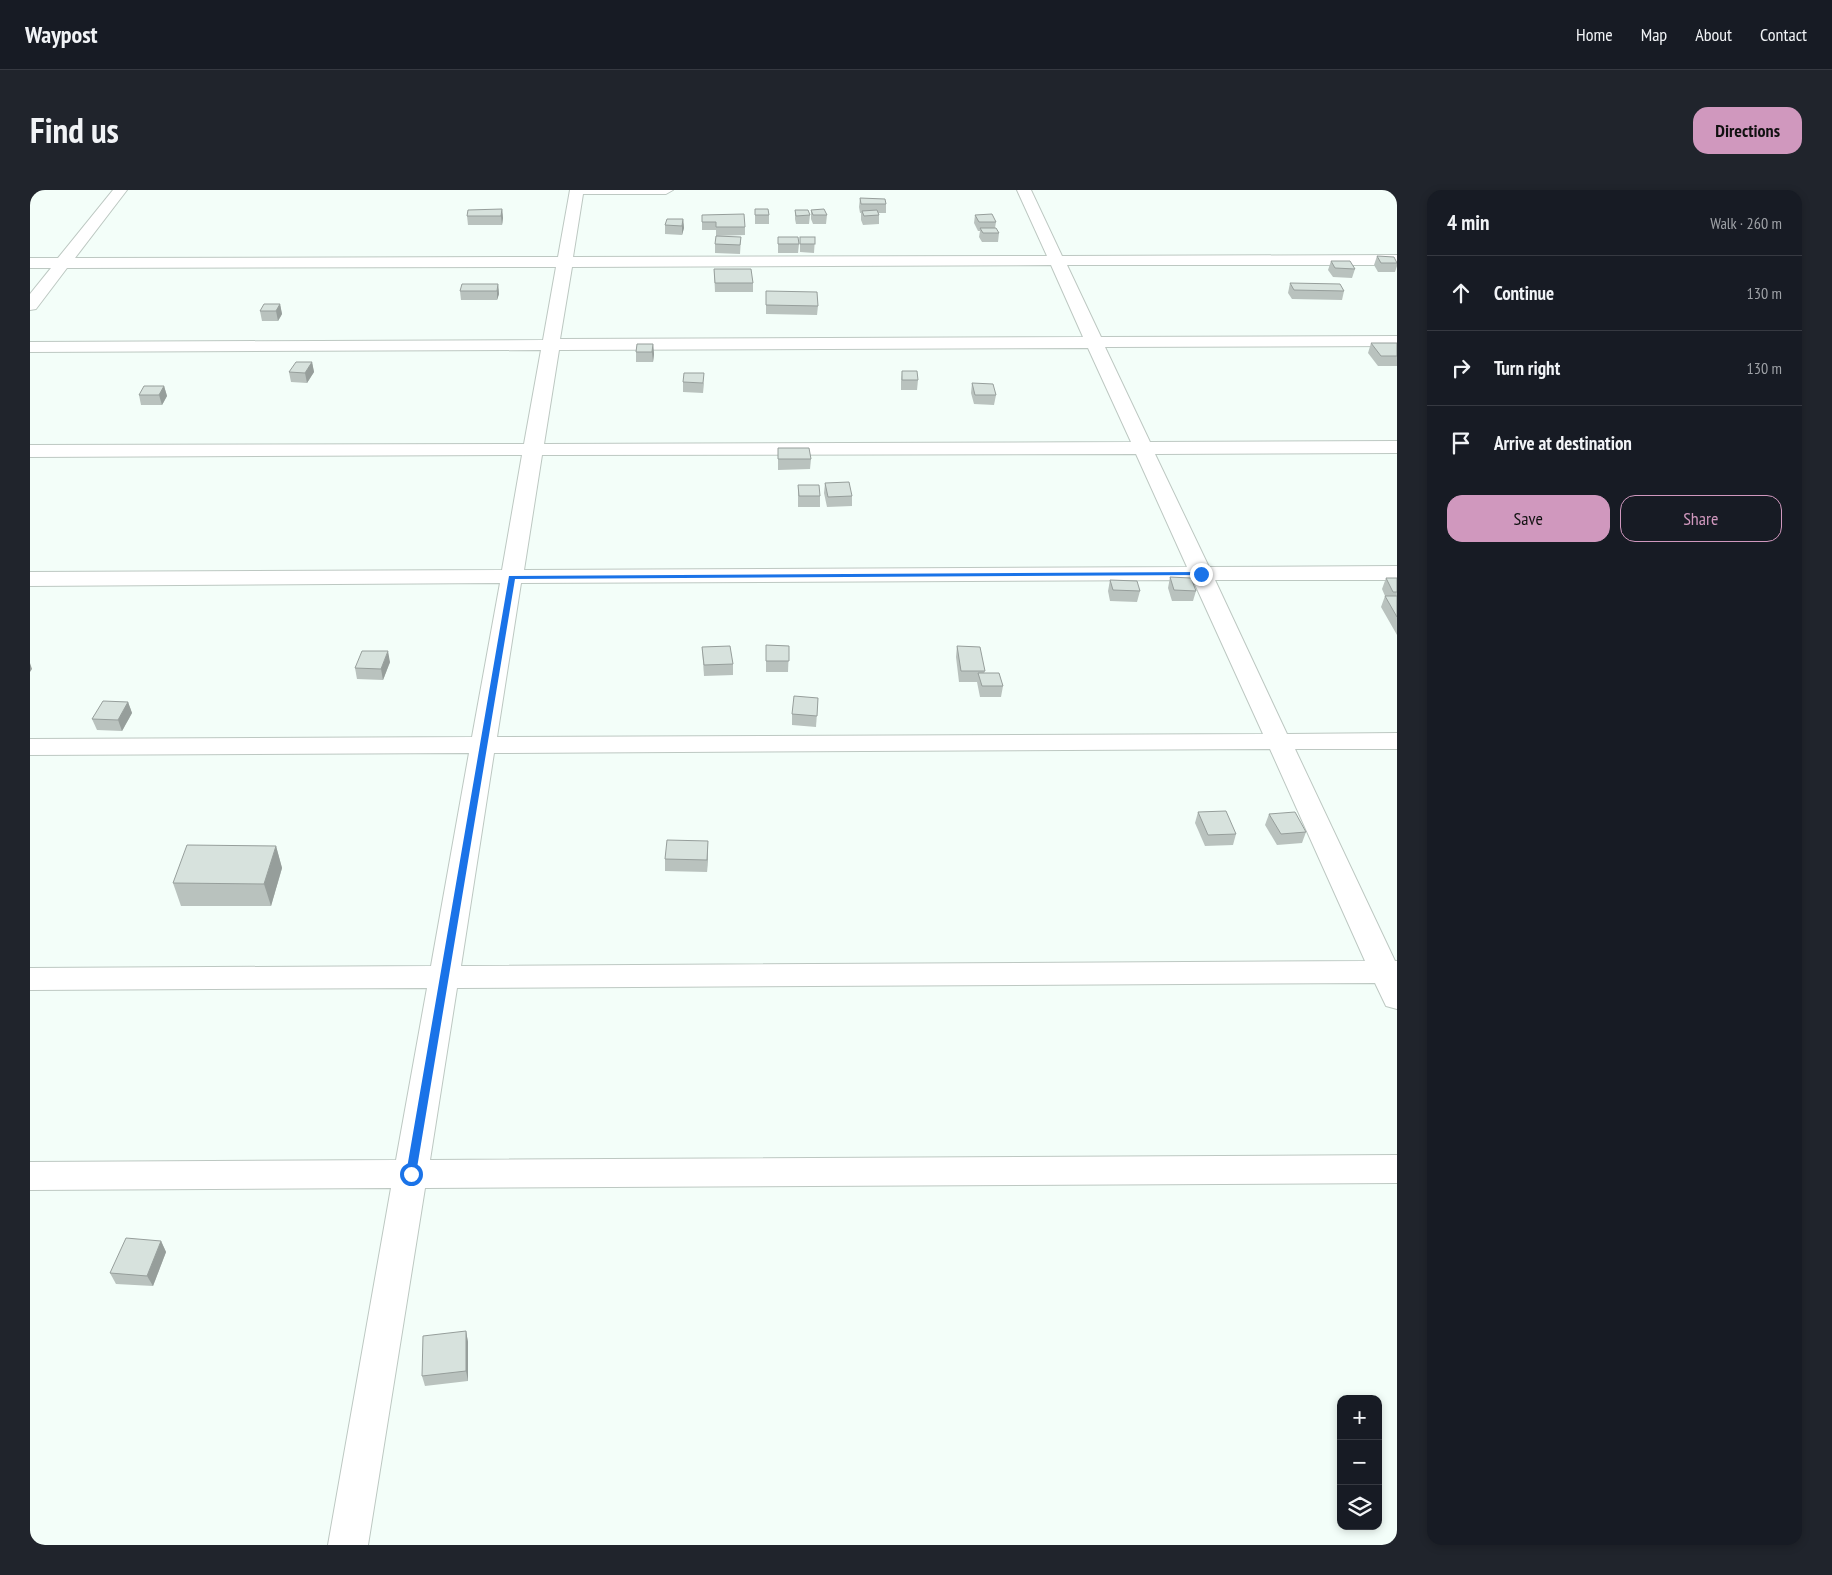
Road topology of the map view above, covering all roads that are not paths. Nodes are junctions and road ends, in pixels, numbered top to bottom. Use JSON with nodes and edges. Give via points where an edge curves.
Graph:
{"nodes":[{"id":1,"x":120,"y":190,"type":"edge"},
{"id":2,"x":577,"y":190,"type":"edge"},
{"id":3,"x":666,"y":190,"type":"edge"},
{"id":4,"x":1024,"y":190,"type":"edge"},
{"id":5,"x":1397,"y":260,"type":"edge"},
{"id":6,"x":1056,"y":261,"type":"junction"},
{"id":7,"x":565,"y":262,"type":"junction"},
{"id":8,"x":30,"y":263,"type":"edge"},
{"id":9,"x":63,"y":263,"type":"junction"},
{"id":10,"x":30,"y":305,"type":"edge"},
{"id":11,"x":1397,"y":341,"type":"edge"},
{"id":12,"x":1094,"y":342,"type":"junction"},
{"id":13,"x":551,"y":345,"type":"junction"},
{"id":14,"x":30,"y":347,"type":"edge"},
{"id":15,"x":1397,"y":446,"type":"edge"},
{"id":16,"x":1142,"y":447,"type":"junction"},
{"id":17,"x":534,"y":449,"type":"junction"},
{"id":18,"x":30,"y":451,"type":"edge"},
{"id":19,"x":1397,"y":573,"type":"edge"},
{"id":20,"x":1201,"y":574,"type":"junction"},
{"id":21,"x":512,"y":577,"type":"junction"},
{"id":22,"x":30,"y":579,"type":"edge"},
{"id":23,"x":1397,"y":741,"type":"edge"},
{"id":24,"x":1278,"y":742,"type":"junction"},
{"id":25,"x":484,"y":745,"type":"junction"},
{"id":26,"x":30,"y":747,"type":"edge"},
{"id":27,"x":1391,"y":972,"type":"edge"},
{"id":28,"x":444,"y":976,"type":"junction"},
{"id":29,"x":30,"y":979,"type":"edge"},
{"id":30,"x":1397,"y":998,"type":"edge"},
{"id":31,"x":1397,"y":1169,"type":"edge"},
{"id":32,"x":411,"y":1174,"type":"junction"},
{"id":33,"x":30,"y":1176,"type":"edge"},
{"id":34,"x":348,"y":1545,"type":"edge"}],
"edges":[{"from":1,"to":9,"type":"street"},
{"from":2,"to":3,"type":"street"},
{"from":2,"to":7,"type":"street"},
{"from":4,"to":6,"type":"street"},
{"from":5,"to":6,"type":"street"},
{"from":6,"to":7,"type":"street"},
{"from":6,"to":12,"type":"street"},
{"from":7,"to":9,"type":"street"},
{"from":7,"to":13,"type":"street"},
{"from":8,"to":9,"type":"street"},
{"from":9,"to":10,"type":"street"},
{"from":11,"to":12,"type":"street"},
{"from":12,"to":13,"type":"street"},
{"from":12,"to":16,"type":"street"},
{"from":13,"to":14,"type":"street"},
{"from":13,"to":17,"type":"street"},
{"from":15,"to":16,"type":"street"},
{"from":16,"to":17,"type":"street"},
{"from":16,"to":20,"type":"street"},
{"from":17,"to":18,"type":"street"},
{"from":17,"to":21,"type":"street"},
{"from":19,"to":20,"type":"street"},
{"from":20,"to":21,"type":"street"},
{"from":20,"to":24,"type":"street"},
{"from":21,"to":22,"type":"street"},
{"from":21,"to":25,"type":"street"},
{"from":23,"to":24,"type":"street"},
{"from":24,"to":25,"type":"street"},
{"from":24,"to":27,"type":"street"},
{"from":25,"to":26,"type":"street"},
{"from":25,"to":28,"type":"street"},
{"from":27,"to":28,"type":"street"},
{"from":27,"to":30,"type":"street"},
{"from":28,"to":29,"type":"street"},
{"from":28,"to":32,"type":"street"},
{"from":31,"to":32,"type":"street"},
{"from":32,"to":33,"type":"street"},
{"from":32,"to":34,"type":"street"}]}
